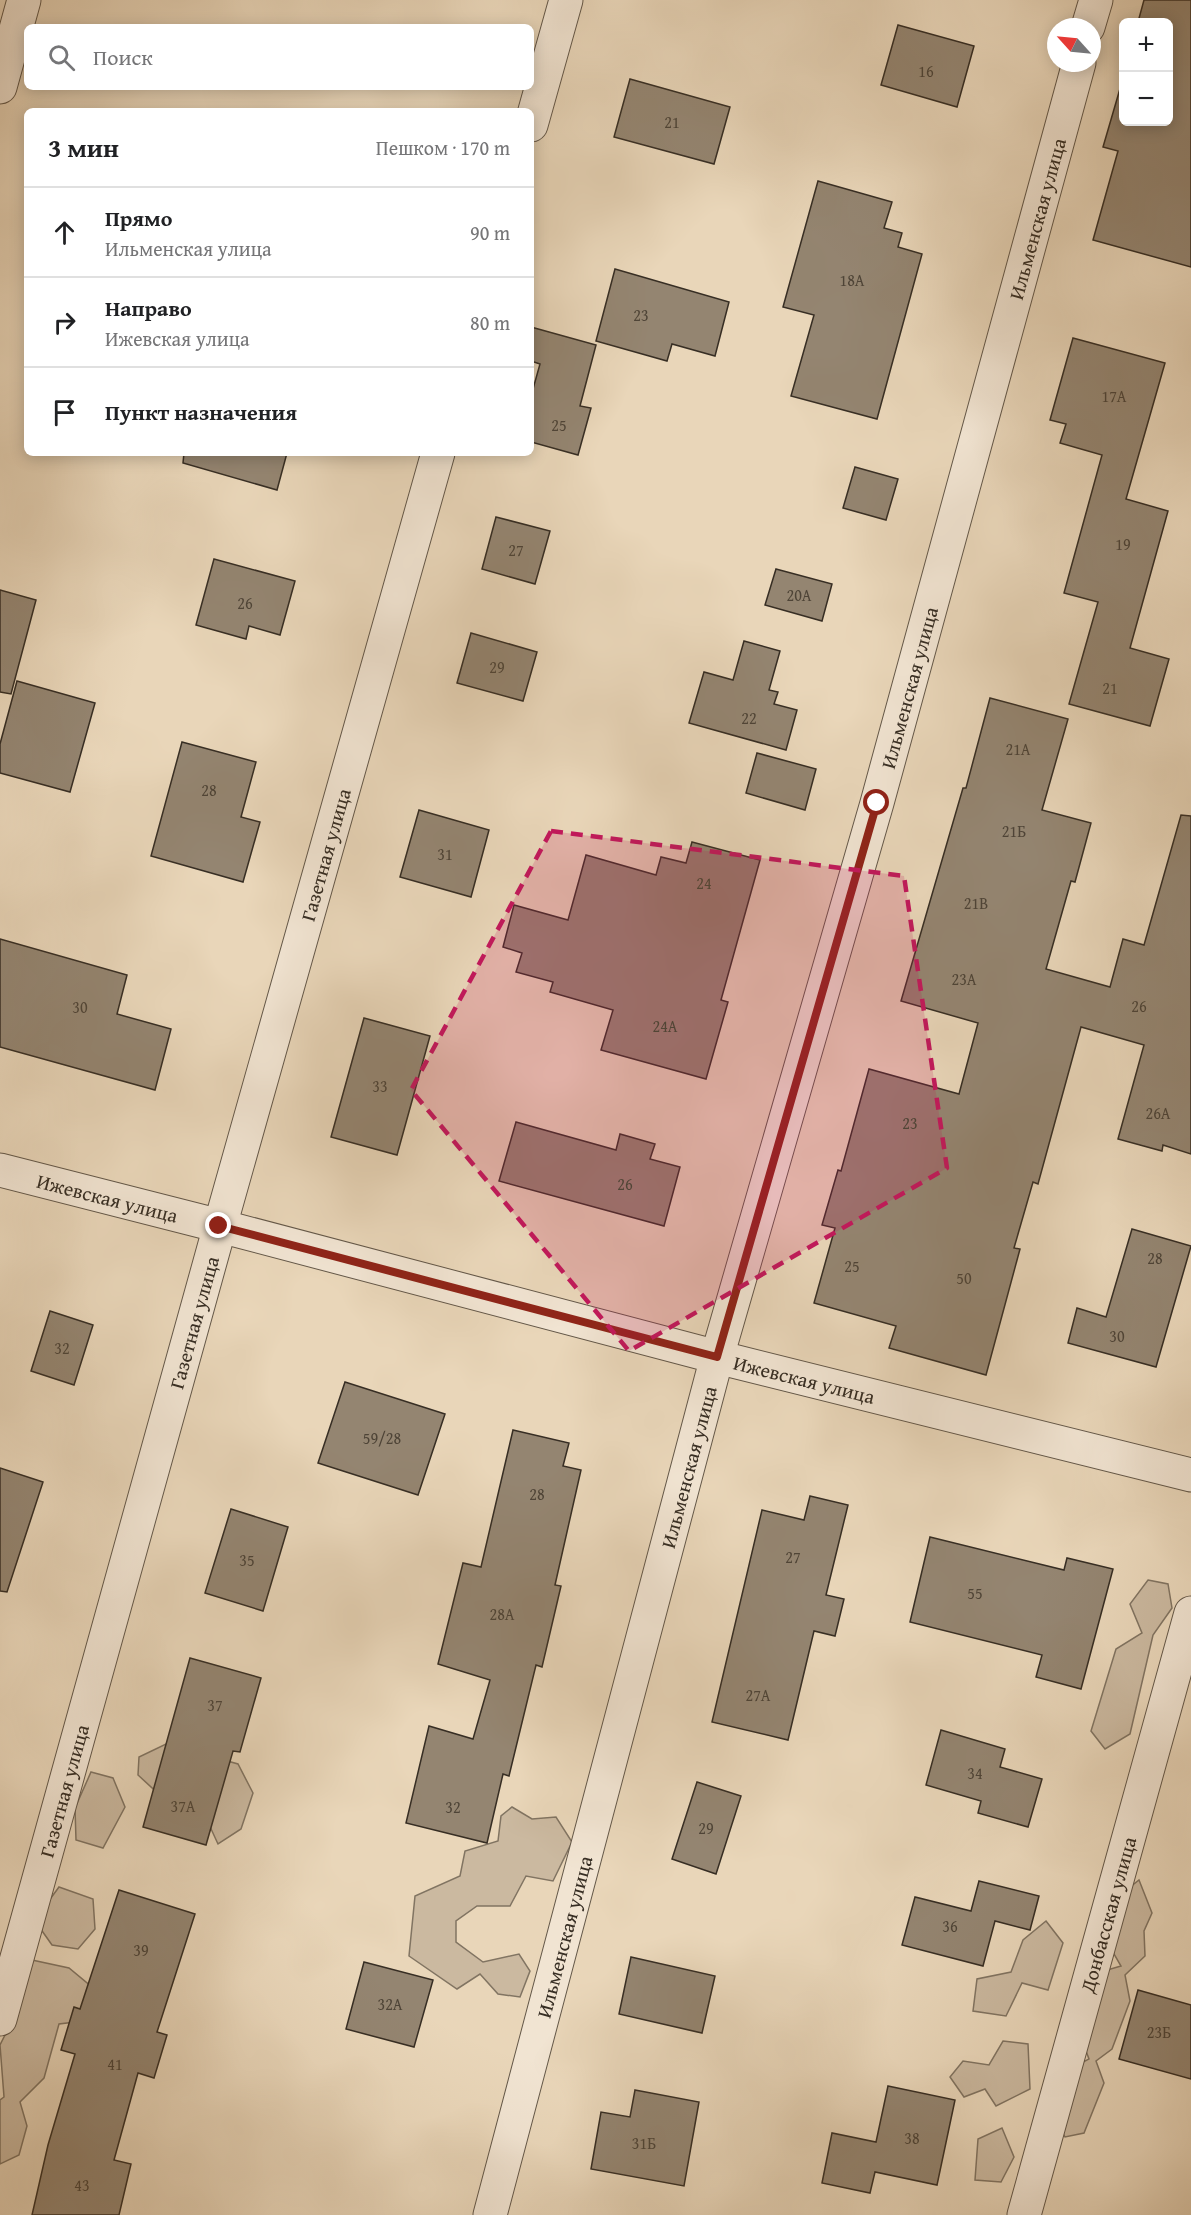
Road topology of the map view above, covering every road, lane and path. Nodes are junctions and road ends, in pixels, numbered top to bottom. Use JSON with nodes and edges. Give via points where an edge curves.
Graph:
{"nodes":[{"id":1,"x":24,"y":0,"type":"edge"},
{"id":2,"x":566,"y":0,"type":"edge"},
{"id":3,"x":1096,"y":0,"type":"edge"},
{"id":4,"x":1091,"y":18,"type":"edge"},
{"id":5,"x":1076,"y":72,"type":"edge"},
{"id":6,"x":0,"y":87,"type":"edge"},
{"id":7,"x":534,"y":114,"type":"edge"},
{"id":8,"x":437,"y":456,"type":"edge"},
{"id":9,"x":0,"y":1170,"type":"edge"},
{"id":10,"x":219,"y":1226,"type":"junction"},
{"id":11,"x":717,"y":1357,"type":"junction"},
{"id":12,"x":1191,"y":1474,"type":"edge"},
{"id":13,"x":1191,"y":1613,"type":"edge"},
{"id":14,"x":0,"y":2019,"type":"edge"},
{"id":15,"x":490,"y":2215,"type":"edge"},
{"id":16,"x":1024,"y":2215,"type":"edge"}],
"edges":[{"from":1,"to":6,"type":"street"},
{"from":2,"to":7,"type":"street"},
{"from":3,"to":4,"type":"street"},
{"from":5,"to":11,"type":"street","name":"Ильменская улица","via":[[877,803]]},
{"from":8,"to":10,"type":"street","name":"Газетная улица"},
{"from":9,"to":10,"type":"street","name":"Ижевская улица"},
{"from":10,"to":11,"type":"street","name":"Ижевская улица"},
{"from":10,"to":14,"type":"street","name":"Газетная улица"},
{"from":11,"to":12,"type":"street","name":"Ижевская улица"},
{"from":11,"to":15,"type":"street","name":"Ильменская улица"},
{"from":13,"to":16,"type":"street","name":"Донбасская улица"}]}
